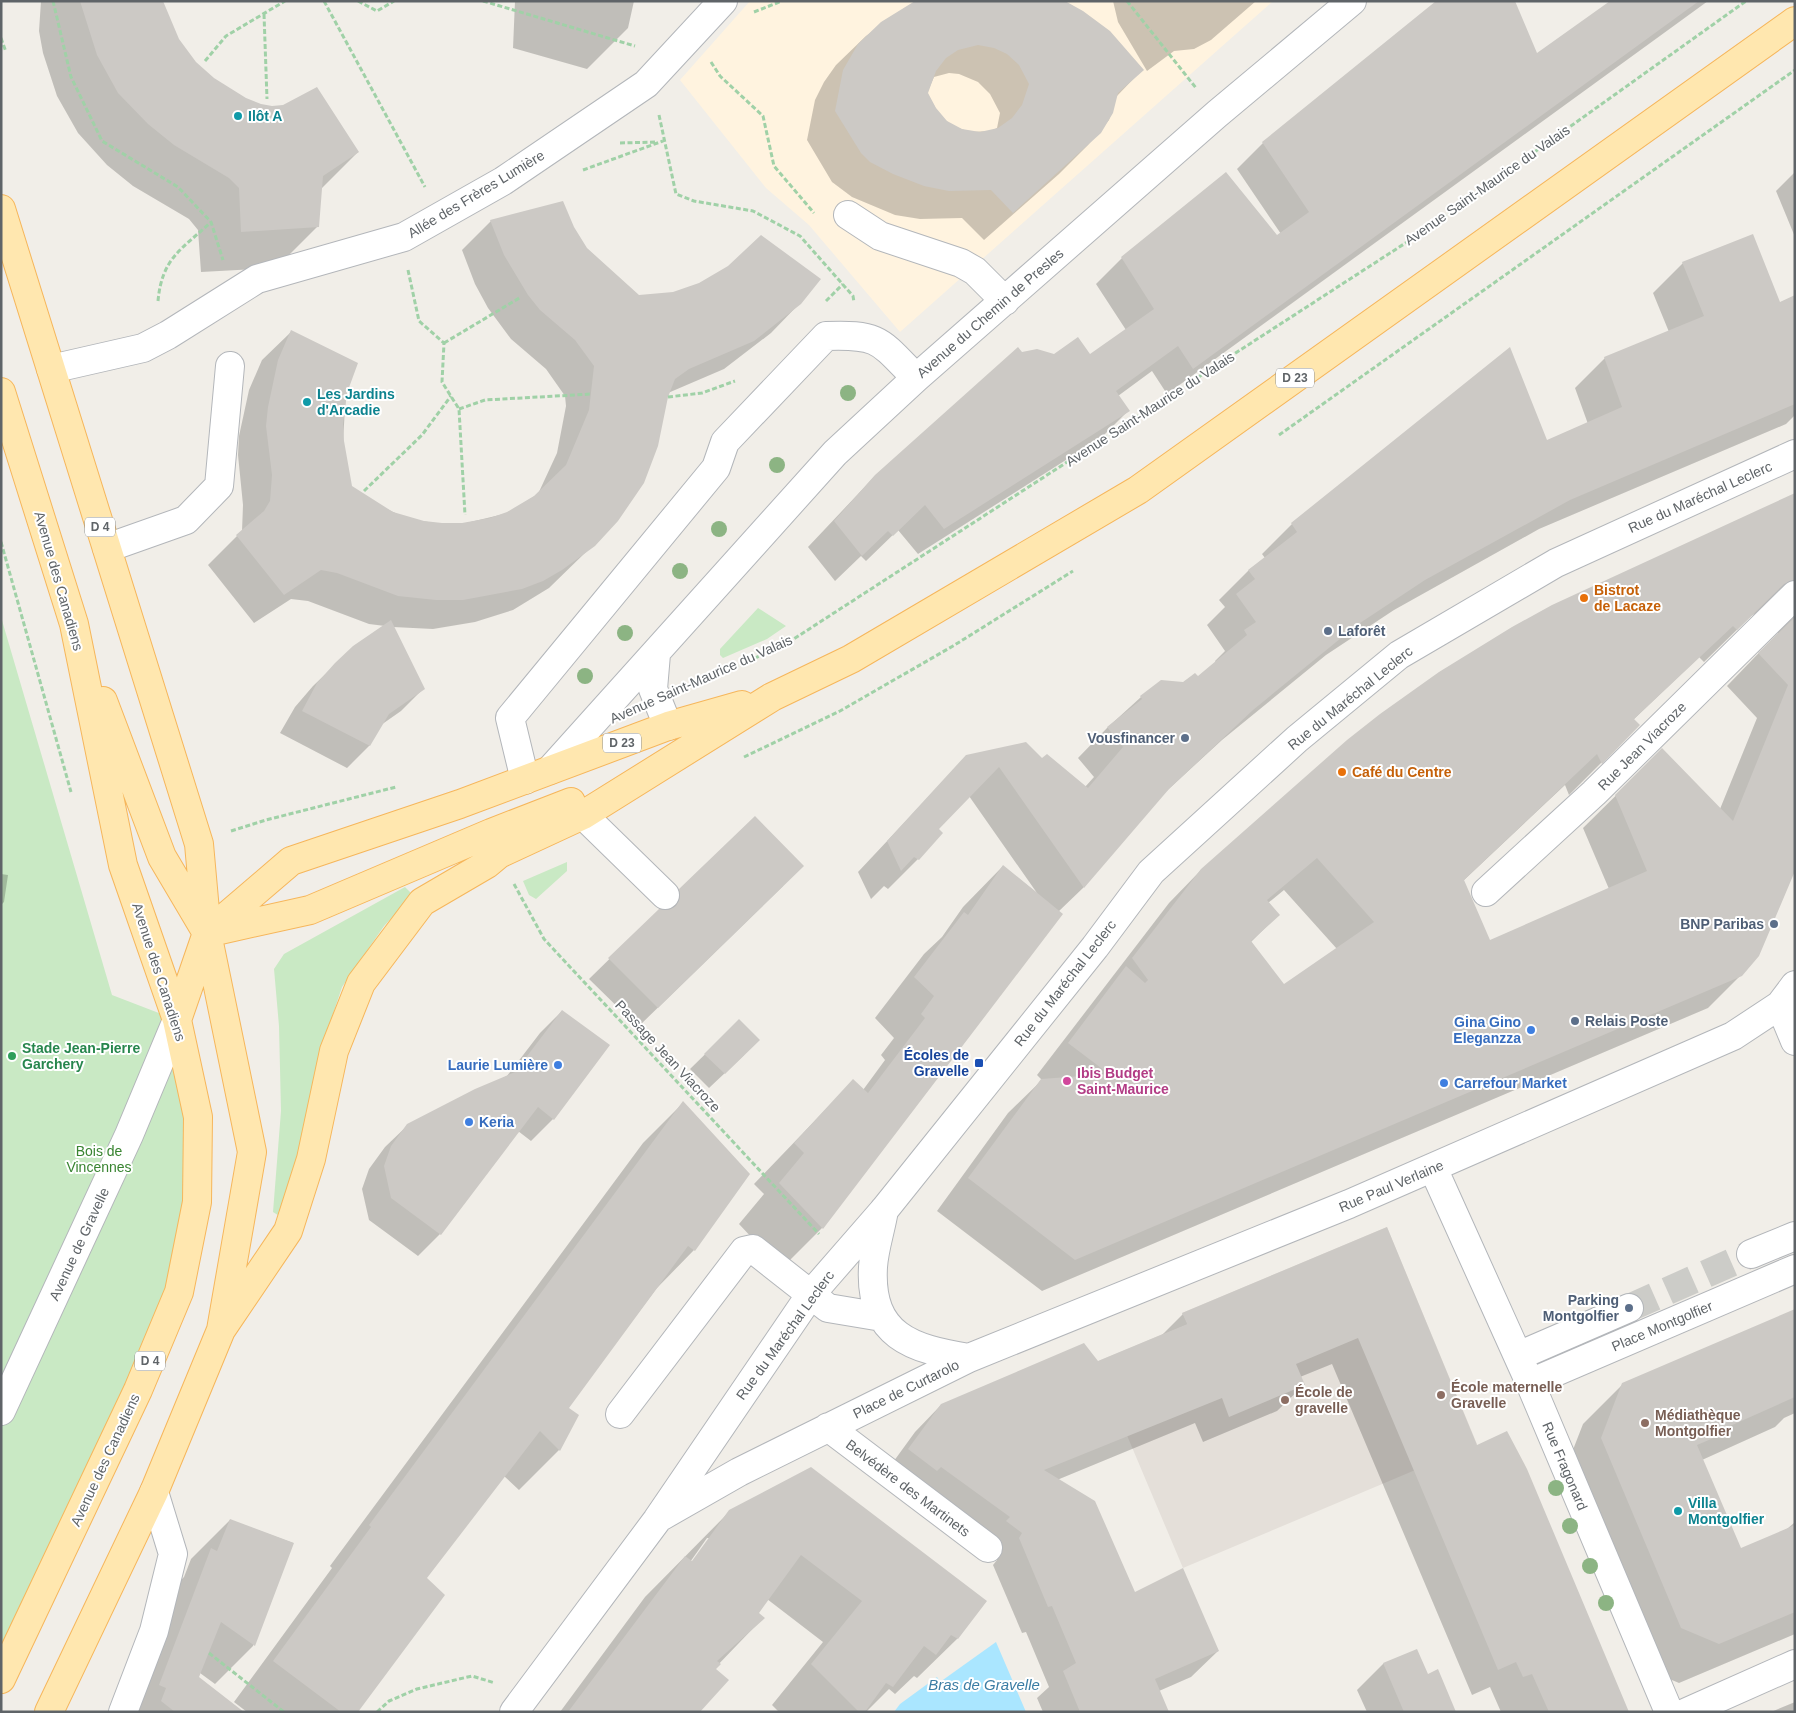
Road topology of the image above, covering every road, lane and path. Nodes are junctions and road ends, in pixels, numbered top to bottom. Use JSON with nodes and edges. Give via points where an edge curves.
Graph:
{"nodes":[{"id":1,"x":53,"y":1,"type":"edge"},
{"id":2,"x":284,"y":1,"type":"edge"},
{"id":3,"x":324,"y":1,"type":"edge"},
{"id":4,"x":358,"y":1,"type":"edge"},
{"id":5,"x":394,"y":1,"type":"edge"},
{"id":6,"x":483,"y":1,"type":"edge"},
{"id":7,"x":723,"y":1,"type":"edge"},
{"id":8,"x":782,"y":1,"type":"edge"},
{"id":9,"x":1127,"y":1,"type":"edge"},
{"id":10,"x":1352,"y":1,"type":"edge"},
{"id":11,"x":1746,"y":1,"type":"edge"},
{"id":12,"x":264,"y":14,"type":"junction"},
{"id":13,"x":749,"y":14,"type":"dead end"},
{"id":14,"x":1795,"y":21,"type":"edge"},
{"id":15,"x":694,"y":36,"type":"junction"},
{"id":16,"x":1,"y":38,"type":"edge"},
{"id":17,"x":638,"y":46,"type":"dead end"},
{"id":18,"x":6,"y":52,"type":"dead end"},
{"id":19,"x":205,"y":61,"type":"dead end"},
{"id":20,"x":646,"y":84,"type":"junction"},
{"id":21,"x":268,"y":99,"type":"dead end"},
{"id":22,"x":1217,"y":114,"type":"junction"},
{"id":23,"x":1,"y":209,"type":"edge"},
{"id":24,"x":848,"y":215,"type":"dead end"},
{"id":25,"x":442,"y":216,"type":"junction"},
{"id":26,"x":819,"y":219,"type":"dead end"},
{"id":27,"x":211,"y":222,"type":"junction"},
{"id":28,"x":404,"y":237,"type":"junction"},
{"id":29,"x":234,"y":294,"type":"junction"},
{"id":30,"x":521,"y":297,"type":"dead end"},
{"id":31,"x":1005,"y":301,"type":"junction"},
{"id":32,"x":168,"y":335,"type":"junction"},
{"id":33,"x":857,"y":335,"type":"junction"},
{"id":34,"x":444,"y":343,"type":"junction"},
{"id":35,"x":230,"y":366,"type":"dead end"},
{"id":36,"x":51,"y":369,"type":"junction"},
{"id":37,"x":916,"y":378,"type":"junction"},
{"id":38,"x":1,"y":392,"type":"edge"},
{"id":39,"x":592,"y":394,"type":"dead end"},
{"id":40,"x":451,"y":396,"type":"junction"},
{"id":41,"x":668,"y":397,"type":"dead end"},
{"id":42,"x":760,"y":405,"type":"junction"},
{"id":43,"x":459,"y":409,"type":"junction"},
{"id":44,"x":8,"y":438,"type":"edge"},
{"id":45,"x":1795,"y":454,"type":"edge"},
{"id":46,"x":364,"y":491,"type":"dead end"},
{"id":47,"x":465,"y":515,"type":"dead end"},
{"id":48,"x":1,"y":542,"type":"edge"},
{"id":49,"x":107,"y":548,"type":"junction"},
{"id":50,"x":1795,"y":594,"type":"edge"},
{"id":51,"x":74,"y":624,"type":"junction"},
{"id":52,"x":656,"y":654,"type":"junction"},
{"id":53,"x":718,"y":674,"type":"dead end"},
{"id":54,"x":772,"y":697,"type":"junction"},
{"id":55,"x":668,"y":726,"type":"junction"},
{"id":56,"x":656,"y":769,"type":"junction"},
{"id":57,"x":550,"y":770,"type":"junction"},
{"id":58,"x":524,"y":780,"type":"junction"},
{"id":59,"x":398,"y":786,"type":"dead end"},
{"id":60,"x":72,"y":797,"type":"dead end"},
{"id":61,"x":583,"y":816,"type":"junction"},
{"id":62,"x":241,"y":827,"type":"dead end"},
{"id":63,"x":499,"y":854,"type":"junction"},
{"id":64,"x":1486,"y":892,"type":"dead end"},
{"id":65,"x":665,"y":895,"type":"dead end"},
{"id":66,"x":207,"y":933,"type":"junction"},
{"id":67,"x":1787,"y":995,"type":"edge"},
{"id":68,"x":177,"y":1020,"type":"junction"},
{"id":69,"x":1795,"y":1041,"type":"edge"},
{"id":70,"x":1433,"y":1168,"type":"junction"},
{"id":71,"x":885,"y":1209,"type":"junction"},
{"id":72,"x":1795,"y":1236,"type":"edge"},
{"id":73,"x":1751,"y":1254,"type":"tunnel mouth"},
{"id":74,"x":842,"y":1258,"type":"junction"},
{"id":75,"x":1795,"y":1269,"type":"edge"},
{"id":76,"x":811,"y":1294,"type":"junction"},
{"id":77,"x":1629,"y":1308,"type":"tunnel mouth"},
{"id":78,"x":882,"y":1317,"type":"junction"},
{"id":79,"x":221,"y":1330,"type":"junction"},
{"id":80,"x":1518,"y":1356,"type":"junction"},
{"id":81,"x":969,"y":1358,"type":"junction"},
{"id":82,"x":1530,"y":1383,"type":"junction"},
{"id":83,"x":1,"y":1411,"type":"edge"},
{"id":84,"x":620,"y":1414,"type":"dead end"},
{"id":85,"x":828,"y":1427,"type":"junction"},
{"id":86,"x":154,"y":1492,"type":"junction"},
{"id":87,"x":656,"y":1520,"type":"junction"},
{"id":88,"x":988,"y":1548,"type":"dead end"},
{"id":89,"x":209,"y":1653,"type":"dead end"},
{"id":90,"x":1795,"y":1664,"type":"edge"},
{"id":91,"x":1,"y":1679,"type":"edge"},
{"id":92,"x":519,"y":1705,"type":"edge"},
{"id":93,"x":49,"y":1712,"type":"edge"},
{"id":94,"x":123,"y":1712,"type":"edge"},
{"id":95,"x":284,"y":1712,"type":"edge"},
{"id":96,"x":377,"y":1712,"type":"edge"},
{"id":97,"x":1669,"y":1712,"type":"edge"},
{"id":98,"x":1687,"y":1712,"type":"edge"}],
"edges":[{"from":1,"to":27,"type":"path","via":[[71,77],[102,141],[178,187]]},
{"from":2,"to":12,"type":"path"},
{"from":3,"to":25,"type":"path"},
{"from":4,"to":5,"type":"path","via":[[377,11]]},
{"from":6,"to":17,"type":"path"},
{"from":7,"to":15,"type":"street","name":"Allée des Frères Lumière"},
{"from":8,"to":13,"type":"path"},
{"from":9,"to":22,"type":"path"},
{"from":10,"to":22,"type":"street","name":"Avenue du Chemin de Presles"},
{"from":11,"to":53,"type":"path","name":"Avenue Saint-Maurice du Valais","via":[[1422,233],[786,644]]},
{"from":12,"to":19,"type":"path","via":[[226,36]]},
{"from":12,"to":21,"type":"path"},
{"from":14,"to":54,"type":"main road","name":"Avenue Saint-Maurice du Valais","number":"D 23","via":[[1138,490],[851,660]]},
{"from":15,"to":20,"type":"street","name":"Allée des Frères Lumière"},
{"from":15,"to":26,"type":"path","via":[[720,76],[763,116],[774,166]]},
{"from":16,"to":18,"type":"path"},
{"from":20,"to":25,"type":"street","name":"Allée des Frères Lumière","via":[[503,181]]},
{"from":20,"to":33,"type":"path","via":[[662,123],[663,141],[676,194],[694,201],[753,211],[800,236],[853,296]]},
{"from":22,"to":31,"type":"street","name":"Avenue du Chemin de Presles"},
{"from":23,"to":36,"type":"main road","number":"D 4"},
{"from":24,"to":31,"type":"street","via":[[880,236],[961,263],[975,271]]},
{"from":25,"to":28,"type":"street","name":"Allée des Frères Lumière"},
{"from":27,"to":29,"type":"path"},
{"from":27,"to":32,"type":"path","via":[[171,258],[160,282],[158,304]]},
{"from":28,"to":29,"type":"street","name":"Allée des Frères Lumière","via":[[257,280]]},
{"from":28,"to":34,"type":"path","via":[[409,283],[419,321]]},
{"from":29,"to":32,"type":"street","name":"Allée des Frères Lumière"},
{"from":30,"to":34,"type":"path"},
{"from":31,"to":37,"type":"street","name":"Avenue du Chemin de Presles"},
{"from":32,"to":36,"type":"street","name":"Allée des Frères Lumière","via":[[143,348]]},
{"from":33,"to":37,"type":"street","via":[[882,343]]},
{"from":33,"to":42,"type":"street","via":[[826,336]]},
{"from":34,"to":40,"type":"path","via":[[442,382]]},
{"from":35,"to":49,"type":"street","via":[[219,486],[186,520]]},
{"from":36,"to":49,"type":"main road","number":"D 4"},
{"from":37,"to":52,"type":"street","name":"Avenue du Chemin de Presles","via":[[835,453]]},
{"from":38,"to":44,"type":"main road","name":"Avenue des Canadiens","number":"D 4"},
{"from":39,"to":43,"type":"path","via":[[485,400]]},
{"from":40,"to":43,"type":"path"},
{"from":40,"to":46,"type":"path","via":[[422,435]]},
{"from":41,"to":42,"type":"path","via":[[702,393],[736,380]]},
{"from":42,"to":58,"type":"street","via":[[724,442],[716,468],[510,718]]},
{"from":43,"to":47,"type":"path"},
{"from":44,"to":51,"type":"main road","name":"Avenue des Canadiens","number":"D 4"},
{"from":45,"to":71,"type":"street","name":"Rue du Maréchal Leclerc","via":[[1556,563],[1399,655],[1297,739],[1151,872],[1095,947]]},
{"from":48,"to":60,"type":"path"},
{"from":49,"to":66,"type":"main road","number":"D 4","via":[[199,844]]},
{"from":50,"to":64,"type":"street","name":"Rue Jean Viacroze","via":[[1594,793]]},
{"from":51,"to":66,"type":"main road","via":[[162,857]]},
{"from":51,"to":68,"type":"main road","name":"Avenue des Canadiens","number":"D 4","via":[[123,865]]},
{"from":52,"to":55,"type":"street","via":[[653,689]]},
{"from":52,"to":57,"type":"street","name":"Avenue du Chemin de Presles"},
{"from":54,"to":55,"type":"main road","name":"Avenue Saint-Maurice du Valais","number":"D 23"},
{"from":54,"to":56,"type":"main road","name":"Avenue Saint-Maurice du Valais","number":"D 23"},
{"from":55,"to":57,"type":"main road","name":"Avenue Saint-Maurice du Valais","number":"D 23"},
{"from":56,"to":61,"type":"main road"},
{"from":56,"to":66,"type":"main road","via":[[491,833],[310,910]]},
{"from":57,"to":58,"type":"main road","name":"Avenue Saint-Maurice du Valais","number":"D 23"},
{"from":58,"to":66,"type":"main road","name":"Avenue Saint-Maurice du Valais","number":"D 23","via":[[291,862]]},
{"from":59,"to":62,"type":"path"},
{"from":61,"to":63,"type":"main road"},
{"from":61,"to":65,"type":"street"},
{"from":63,"to":74,"type":"path","name":"Passage Jean Viacroze","via":[[544,939]]},
{"from":63,"to":79,"type":"main road","via":[[422,902],[361,983],[334,1051],[311,1159],[288,1231]]},
{"from":66,"to":68,"type":"main road"},
{"from":66,"to":79,"type":"main road","number":"D 4","via":[[252,1152]]},
{"from":67,"to":69,"type":"street"},
{"from":67,"to":70,"type":"street","name":"Rue Paul Verlaine","via":[[1733,1036]]},
{"from":68,"to":83,"type":"street","name":"Avenue de Gravelle","via":[[129,1135]]},
{"from":68,"to":91,"type":"main road","name":"Avenue des Canadiens","number":"D 4","via":[[198,1117],[197,1202],[179,1292],[138,1390]]},
{"from":70,"to":80,"type":"street","name":"Rue Fragonard"},
{"from":70,"to":81,"type":"street","name":"Rue Paul Verlaine"},
{"from":71,"to":74,"type":"street","name":"Rue du Maréchal Leclerc"},
{"from":71,"to":78,"type":"street","name":"Place de Curtarolo","via":[[873,1268],[877,1304]]},
{"from":72,"to":73,"type":"street"},
{"from":74,"to":76,"type":"street","name":"Rue du Maréchal Leclerc"},
{"from":75,"to":82,"type":"street","name":"Place Montgolfier"},
{"from":76,"to":78,"type":"street","via":[[828,1308]]},
{"from":76,"to":84,"type":"street","via":[[753,1249],[744,1252]]},
{"from":76,"to":87,"type":"street","name":"Rue du Maréchal Leclerc"},
{"from":77,"to":80,"type":"street"},
{"from":78,"to":81,"type":"street","name":"Place de Curtarolo","via":[[890,1329],[910,1344]]},
{"from":79,"to":86,"type":"main road","number":"D 4"},
{"from":80,"to":82,"type":"street","name":"Rue Fragonard"},
{"from":81,"to":85,"type":"street","name":"Place de Curtarolo"},
{"from":82,"to":97,"type":"street","name":"Rue Fragonard"},
{"from":85,"to":87,"type":"street","name":"Place de Curtarolo","via":[[738,1472]]},
{"from":85,"to":88,"type":"street","name":"Belvédère des Martinets"},
{"from":86,"to":93,"type":"main road","number":"D 4"},
{"from":86,"to":94,"type":"street","via":[[173,1554],[154,1631]]},
{"from":87,"to":92,"type":"street","name":"Rue du Maréchal Leclerc"},
{"from":89,"to":95,"type":"path"},
{"from":90,"to":98,"type":"street"},
{"from":92,"to":96,"type":"path","via":[[493,1682],[472,1676],[417,1689],[389,1701]]}]}
